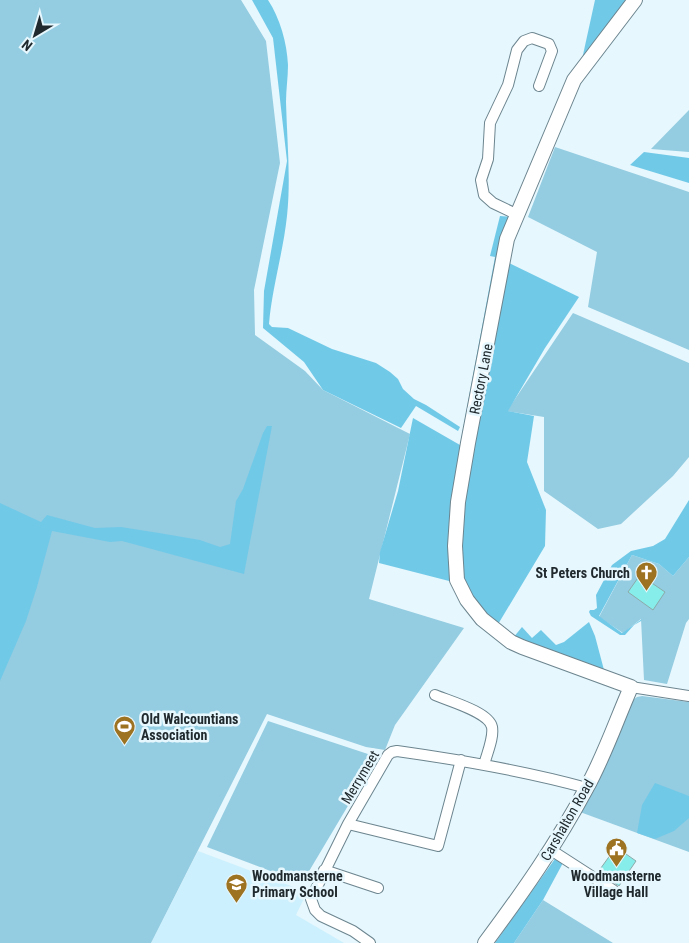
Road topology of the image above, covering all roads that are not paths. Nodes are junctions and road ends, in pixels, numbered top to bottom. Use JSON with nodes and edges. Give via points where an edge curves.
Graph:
{"nodes":[{"id":1,"x":635,"y":0,"type":"edge"},
{"id":2,"x":539,"y":86,"type":"dead end"},
{"id":3,"x":518,"y":215,"type":"junction"},
{"id":4,"x":631,"y":687,"type":"junction"},
{"id":5,"x":436,"y":695,"type":"dead end"},
{"id":6,"x":689,"y":696,"type":"edge"},
{"id":7,"x":461,"y":760,"type":"junction"},
{"id":8,"x":484,"y":765,"type":"junction"},
{"id":9,"x":587,"y":788,"type":"junction"},
{"id":10,"x":348,"y":824,"type":"junction"},
{"id":11,"x":552,"y":850,"type":"junction"},
{"id":12,"x":324,"y":870,"type":"junction"},
{"id":13,"x":378,"y":888,"type":"dead end"},
{"id":14,"x":613,"y":890,"type":"dead end"},
{"id":15,"x":370,"y":943,"type":"edge"},
{"id":16,"x":485,"y":943,"type":"edge"}],
"edges":[{"from":1,"to":3,"type":"main road","name":"Rectory Lane","via":[[574,80]]},
{"from":2,"to":3,"type":"street","via":[[552,50],[549,44],[532,38],[524,41],[517,50],[508,84],[490,123],[488,160],[481,180],[484,195]]},
{"from":3,"to":4,"type":"main road","name":"Rectory Lane","via":[[507,239],[458,502],[457,580],[482,619],[511,642]]},
{"from":4,"to":6,"type":"street"},
{"from":4,"to":9,"type":"main road","name":"Carshalton Road"},
{"from":5,"to":8,"type":"street","via":[[483,715],[492,725]]},
{"from":7,"to":8,"type":"street","name":"Merrymeet"},
{"from":7,"to":10,"type":"street","name":"Merrymeet","via":[[397,750],[392,752]]},
{"from":7,"to":10,"type":"street","via":[[439,849]]},
{"from":8,"to":9,"type":"street","name":"Merrymeet"},
{"from":9,"to":11,"type":"main road","name":"Carshalton Road"},
{"from":10,"to":12,"type":"street","name":"Merrymeet"},
{"from":11,"to":14,"type":"street"},
{"from":11,"to":16,"type":"main road","name":"Carshalton Road"},
{"from":12,"to":13,"type":"street"},
{"from":12,"to":15,"type":"street","name":"Merrymeet","via":[[311,899],[314,910]]}]}
